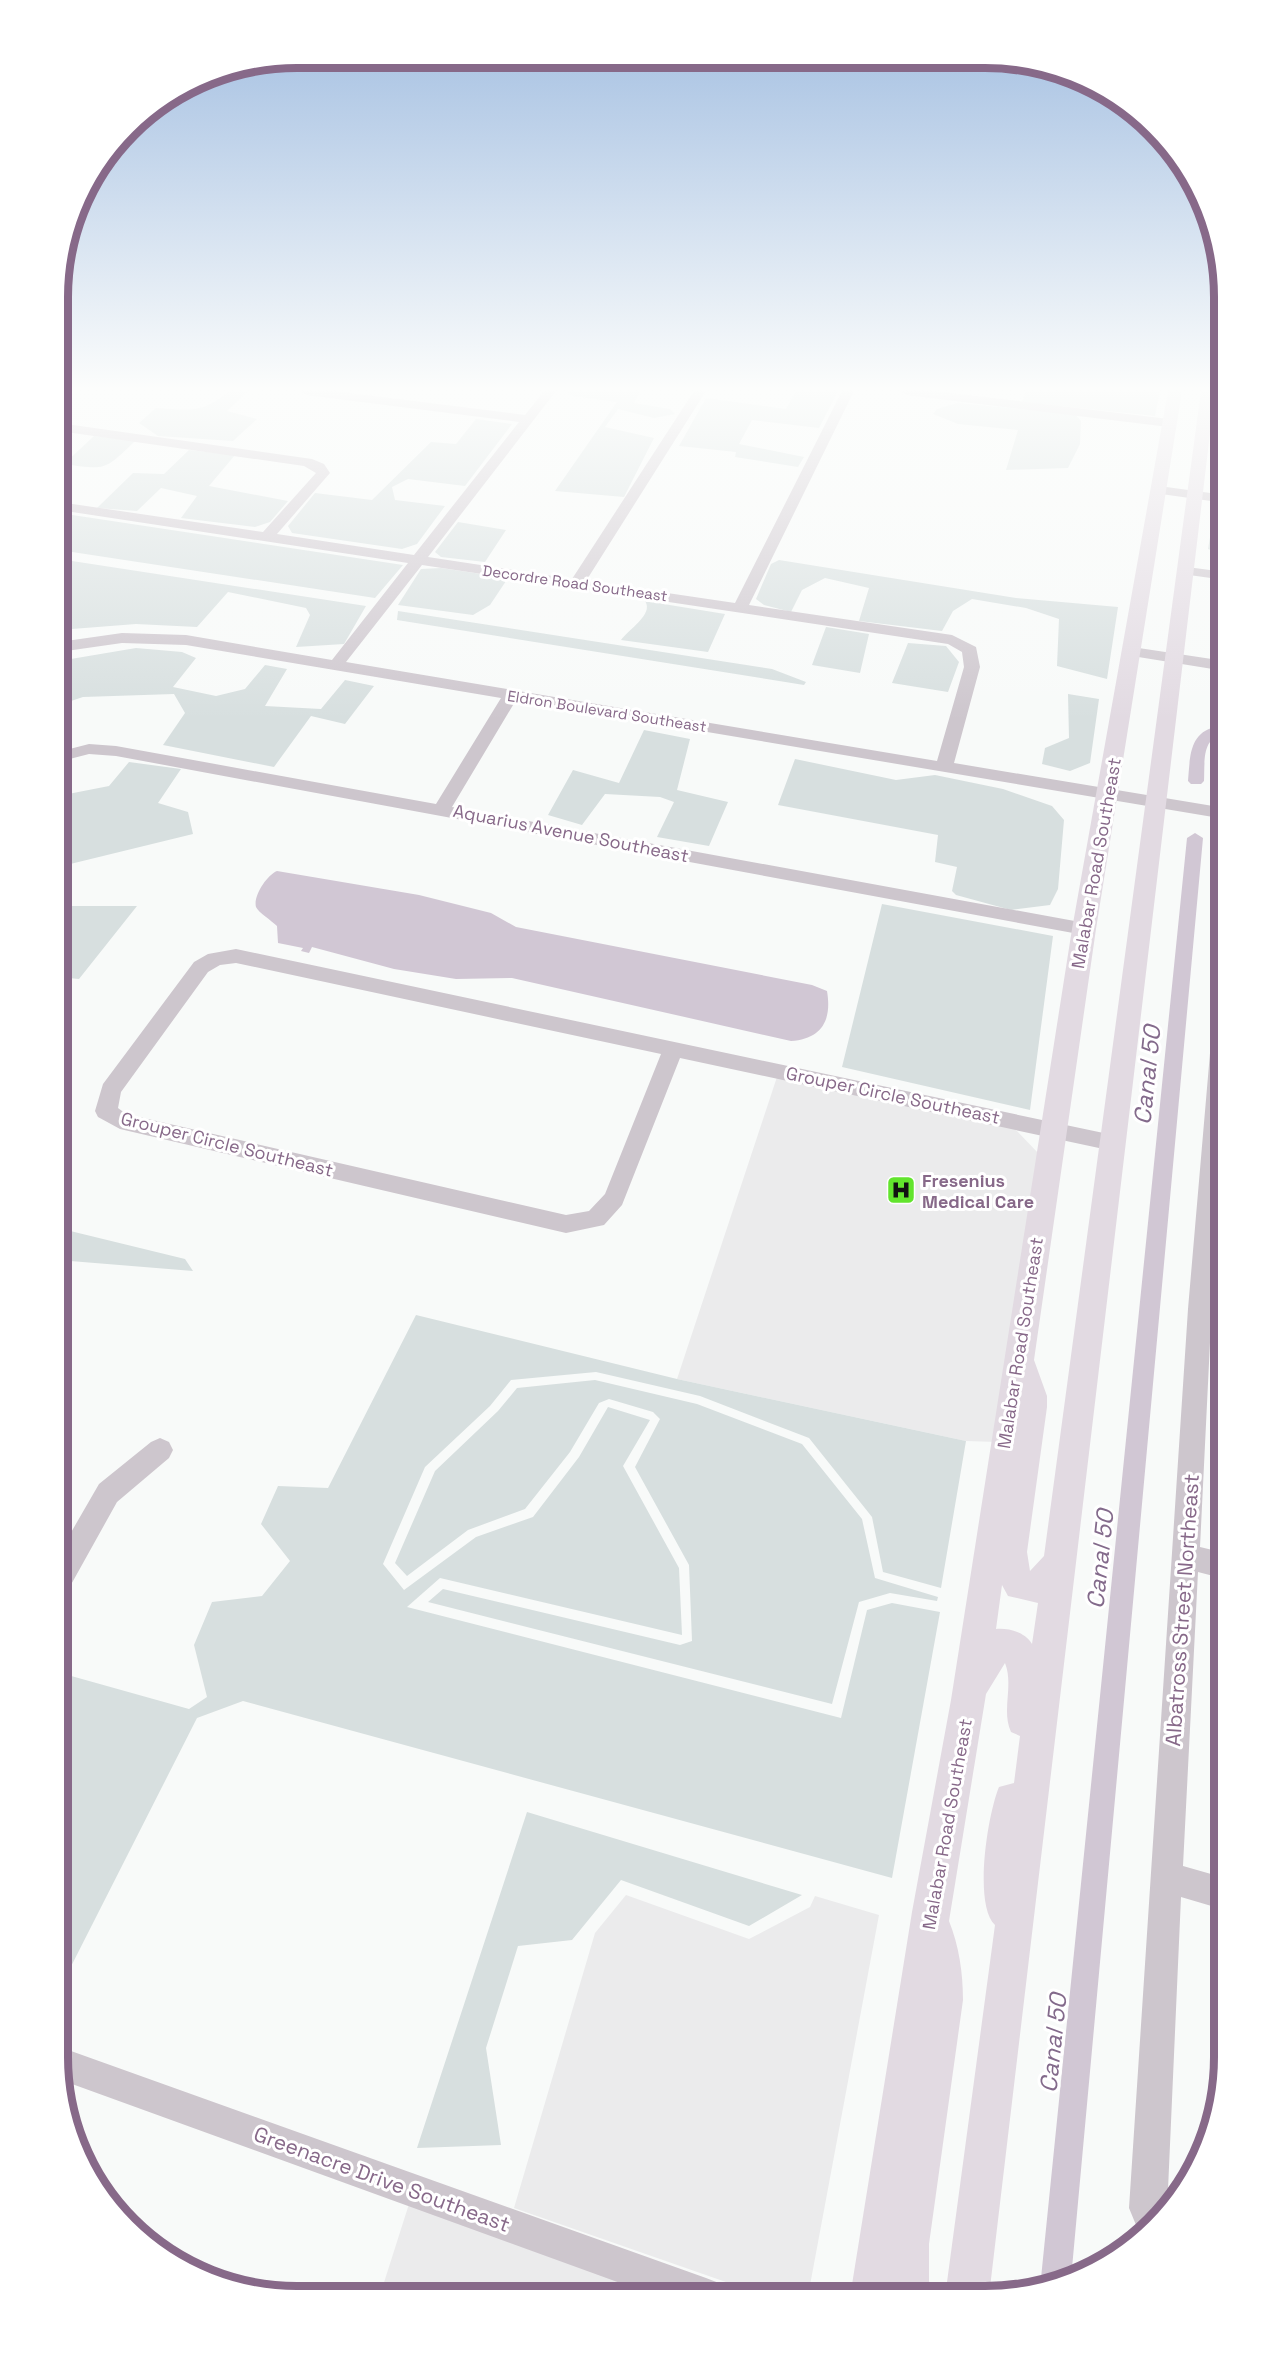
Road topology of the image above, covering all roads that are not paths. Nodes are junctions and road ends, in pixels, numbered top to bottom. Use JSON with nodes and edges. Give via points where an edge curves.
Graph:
{"nodes":[{"id":1,"x":299,"y":501,"type":"edge"},
{"id":2,"x":463,"y":501,"type":"edge"},
{"id":3,"x":630,"y":501,"type":"edge"},
{"id":4,"x":793,"y":501,"type":"edge"},
{"id":5,"x":1157,"y":501,"type":"edge"},
{"id":6,"x":1194,"y":501,"type":"edge"},
{"id":7,"x":68,"y":507,"type":"edge"},
{"id":8,"x":267,"y":537,"type":"junction"},
{"id":9,"x":417,"y":560,"type":"junction"},
{"id":10,"x":1187,"y":571,"type":"junction"},
{"id":11,"x":1214,"y":575,"type":"edge"},
{"id":12,"x":577,"y":583,"type":"junction"},
{"id":13,"x":740,"y":607,"type":"junction"},
{"id":14,"x":68,"y":646,"type":"edge"},
{"id":15,"x":1132,"y":652,"type":"junction"},
{"id":16,"x":1176,"y":658,"type":"junction"},
{"id":17,"x":1214,"y":664,"type":"edge"},
{"id":18,"x":335,"y":666,"type":"junction"},
{"id":19,"x":511,"y":695,"type":"junction"},
{"id":20,"x":68,"y":754,"type":"edge"},
{"id":21,"x":944,"y":767,"type":"junction"},
{"id":22,"x":1108,"y":794,"type":"junction"},
{"id":23,"x":1155,"y":802,"type":"junction"},
{"id":24,"x":442,"y":809,"type":"junction"},
{"id":25,"x":1214,"y":812,"type":"edge"},
{"id":26,"x":1084,"y":929,"type":"junction"},
{"id":27,"x":673,"y":1049,"type":"junction"},
{"id":28,"x":1053,"y":1130,"type":"junction"},
{"id":29,"x":1113,"y":1143,"type":"junction"},
{"id":30,"x":1214,"y":1288,"type":"edge"},
{"id":31,"x":1213,"y":1312,"type":"edge"},
{"id":32,"x":1018,"y":1356,"type":"junction"},
{"id":33,"x":160,"y":1450,"type":"dead end"},
{"id":34,"x":1186,"y":1556,"type":"junction"},
{"id":35,"x":68,"y":1563,"type":"edge"},
{"id":36,"x":1060,"y":1563,"type":"junction"},
{"id":37,"x":1214,"y":1563,"type":"edge"},
{"id":38,"x":968,"y":1700,"type":"junction"},
{"id":39,"x":1166,"y":1876,"type":"junction"},
{"id":40,"x":1214,"y":1891,"type":"edge"},
{"id":41,"x":931,"y":1912,"type":"junction"},
{"id":42,"x":1012,"y":1941,"type":"junction"},
{"id":43,"x":68,"y":2066,"type":"edge"},
{"id":44,"x":1150,"y":2216,"type":"edge"},
{"id":45,"x":678,"y":2286,"type":"edge"},
{"id":46,"x":874,"y":2286,"type":"edge"},
{"id":47,"x":909,"y":2286,"type":"edge"},
{"id":48,"x":965,"y":2286,"type":"edge"}],
"edges":[{"from":1,"to":8,"type":"street"},
{"from":2,"to":9,"type":"street"},
{"from":3,"to":12,"type":"street"},
{"from":4,"to":13,"type":"street"},
{"from":5,"to":15,"type":"main road","name":"Malabar Road Southeast"},
{"from":6,"to":10,"type":"main road"},
{"from":7,"to":8,"type":"street","name":"Decordre Road Southeast"},
{"from":8,"to":9,"type":"street","name":"Decordre Road Southeast"},
{"from":9,"to":12,"type":"street","name":"Decordre Road Southeast"},
{"from":9,"to":18,"type":"street"},
{"from":10,"to":11,"type":"street"},
{"from":10,"to":16,"type":"main road"},
{"from":12,"to":13,"type":"street","name":"Decordre Road Southeast"},
{"from":13,"to":21,"type":"street","name":"Decordre Road Southeast","via":[[952,640],[970,650],[972,667]]},
{"from":14,"to":18,"type":"street","name":"Eldron Boulevard Southeast","via":[[122,638],[186,640]]},
{"from":15,"to":16,"type":"street"},
{"from":15,"to":22,"type":"main road","name":"Malabar Road Southeast"},
{"from":16,"to":17,"type":"street"},
{"from":16,"to":23,"type":"main road"},
{"from":18,"to":19,"type":"street","name":"Eldron Boulevard Southeast"},
{"from":19,"to":21,"type":"street","name":"Eldron Boulevard Southeast"},
{"from":19,"to":24,"type":"street"},
{"from":20,"to":24,"type":"street","name":"Aquarius Avenue Southeast","via":[[89,749],[116,751]]},
{"from":21,"to":22,"type":"street","name":"Eldron Boulevard Southeast"},
{"from":22,"to":23,"type":"street","name":"Eldron Boulevard Southeast"},
{"from":22,"to":26,"type":"main road","name":"Malabar Road Southeast"},
{"from":23,"to":25,"type":"street","name":"Eldron Boulevard Southeast"},
{"from":23,"to":29,"type":"main road"},
{"from":24,"to":26,"type":"street","name":"Aquarius Avenue Southeast"},
{"from":26,"to":28,"type":"main road","name":"Malabar Road Southeast"},
{"from":27,"to":27,"type":"street","name":"Grouper Circle Southeast","via":[[236,956],[215,959],[201,967],[111,1090],[106,1111],[120,1121],[567,1224],[596,1219],[614,1199]]},
{"from":27,"to":28,"type":"street","name":"Grouper Circle Southeast"},
{"from":28,"to":29,"type":"street","name":"Grouper Circle Southeast"},
{"from":28,"to":32,"type":"main road","name":"Malabar Road Southeast"},
{"from":29,"to":36,"type":"main road"},
{"from":30,"to":31,"type":"street","name":"Albatross Street Northeast"},
{"from":31,"to":34,"type":"street","name":"Albatross Street Northeast"},
{"from":32,"to":36,"type":"main road","via":[[1032,1407],[1011,1552],[1014,1574],[1020,1585],[1036,1588]]},
{"from":32,"to":38,"type":"main road","name":"Malabar Road Southeast"},
{"from":33,"to":35,"type":"street","via":[[108,1493]]},
{"from":34,"to":37,"type":"street"},
{"from":34,"to":39,"type":"street","name":"Albatross Street Northeast"},
{"from":36,"to":42,"type":"main road"},
{"from":38,"to":41,"type":"main road","name":"Malabar Road Southeast"},
{"from":38,"to":42,"type":"main road","via":[[997,1645],[1007,1644],[1016,1649],[1024,1662],[1025,1702],[1002,1873]]},
{"from":39,"to":40,"type":"street"},
{"from":39,"to":44,"type":"street","name":"Albatross Street Northeast","via":[[1147,2208]]},
{"from":41,"to":46,"type":"main road","name":"Malabar Road Southeast"},
{"from":41,"to":47,"type":"main road","via":[[943,2000],[907,2244]]},
{"from":42,"to":48,"type":"main road"},
{"from":43,"to":45,"type":"street","name":"Greenacre Drive Southeast"}]}
